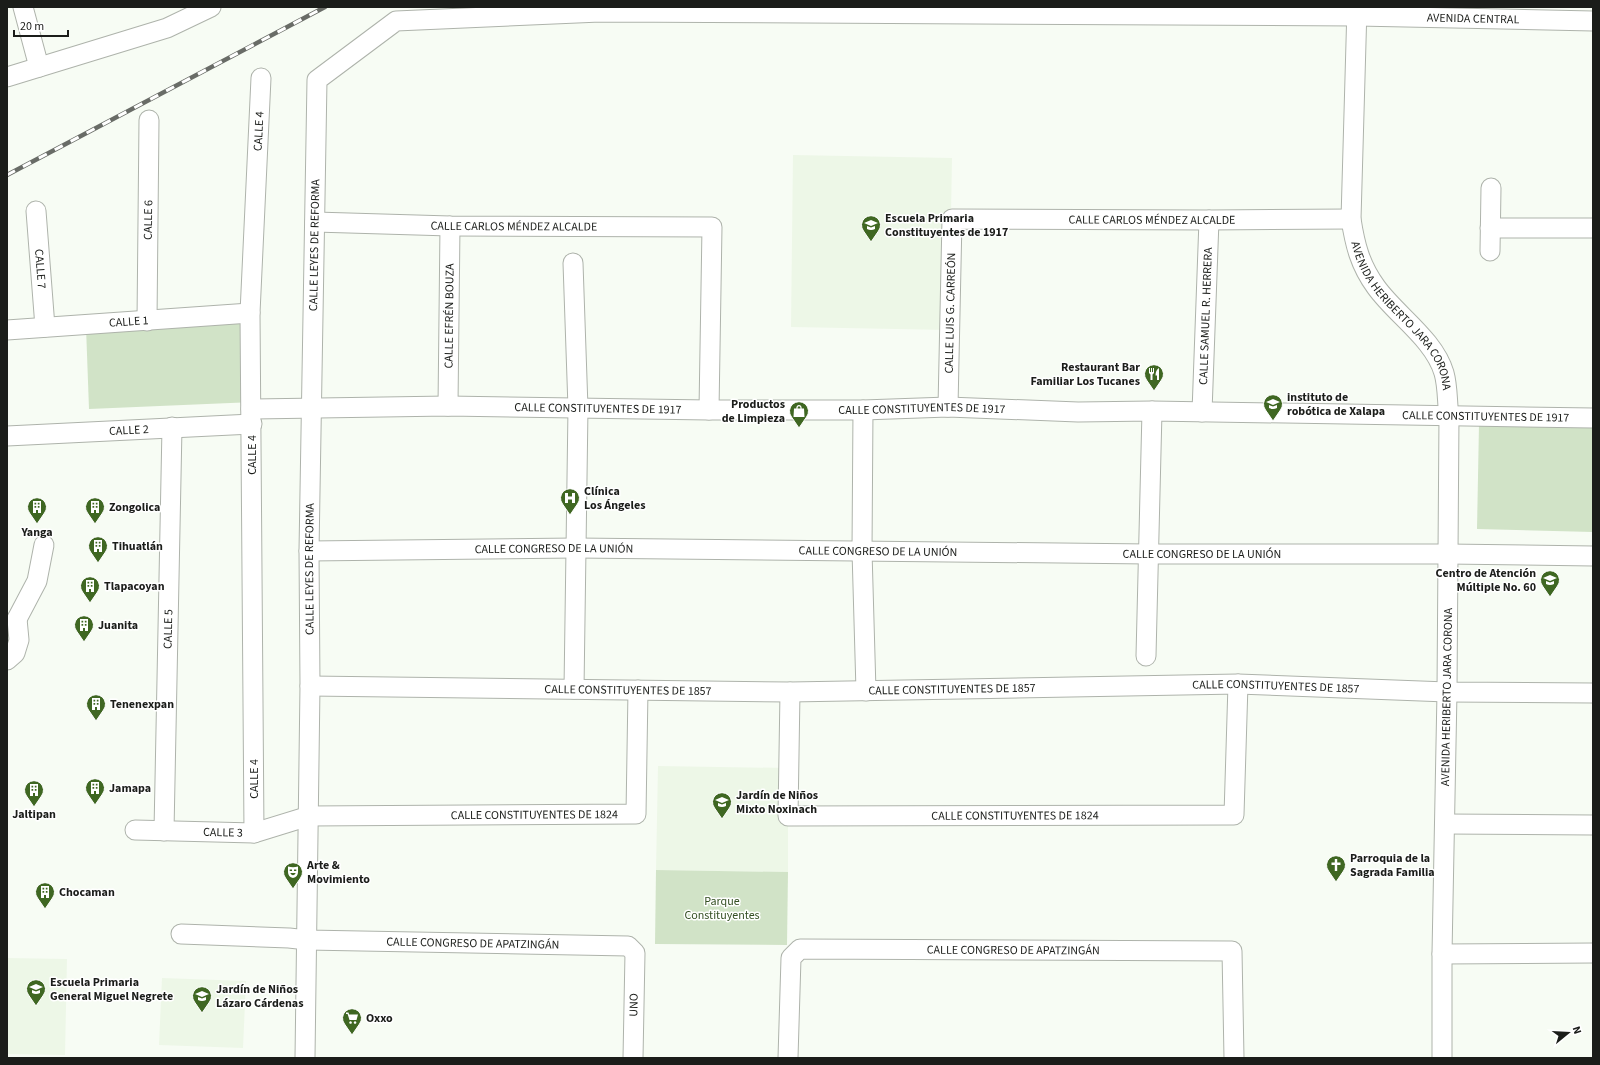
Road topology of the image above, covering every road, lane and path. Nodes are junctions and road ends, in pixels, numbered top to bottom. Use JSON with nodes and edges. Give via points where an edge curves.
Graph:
{"nodes":[{"id":1,"x":23,"y":7,"type":"edge"},
{"id":2,"x":211,"y":7,"type":"edge"},
{"id":3,"x":1357,"y":12,"type":"edge"},
{"id":4,"x":1593,"y":21,"type":"edge"},
{"id":5,"x":39,"y":67,"type":"junction"},
{"id":6,"x":7,"y":77,"type":"edge"},
{"id":7,"x":261,"y":78,"type":"dead end"},
{"id":8,"x":316,"y":80,"type":"joint"},
{"id":9,"x":149,"y":120,"type":"dead end"},
{"id":10,"x":1490,"y":188,"type":"dead end"},
{"id":11,"x":36,"y":211,"type":"dead end"},
{"id":12,"x":1351,"y":218,"type":"junction"},
{"id":13,"x":952,"y":219,"type":"joint"},
{"id":14,"x":1209,"y":220,"type":"junction"},
{"id":15,"x":315,"y":222,"type":"junction"},
{"id":16,"x":450,"y":226,"type":"junction"},
{"id":17,"x":1490,"y":228,"type":"junction"},
{"id":18,"x":1593,"y":228,"type":"edge"},
{"id":19,"x":1490,"y":251,"type":"dead end"},
{"id":20,"x":573,"y":262,"type":"dead end"},
{"id":21,"x":250,"y":313,"type":"junction"},
{"id":22,"x":147,"y":320,"type":"junction"},
{"id":23,"x":45,"y":327,"type":"junction"},
{"id":24,"x":7,"y":330,"type":"edge"},
{"id":25,"x":448,"y":406,"type":"junction"},
{"id":26,"x":312,"y":408,"type":"junction"},
{"id":27,"x":578,"y":408,"type":"junction"},
{"id":28,"x":948,"y":408,"type":"junction"},
{"id":29,"x":709,"y":410,"type":"junction"},
{"id":30,"x":863,"y":410,"type":"junction"},
{"id":31,"x":1152,"y":411,"type":"junction"},
{"id":32,"x":1202,"y":412,"type":"junction"},
{"id":33,"x":1449,"y":416,"type":"junction"},
{"id":34,"x":252,"y":417,"type":"junction"},
{"id":35,"x":1593,"y":418,"type":"edge"},
{"id":36,"x":172,"y":427,"type":"junction"},
{"id":37,"x":7,"y":436,"type":"edge"},
{"id":38,"x":44,"y":545,"type":"dead end"},
{"id":39,"x":576,"y":548,"type":"junction"},
{"id":40,"x":309,"y":551,"type":"junction"},
{"id":41,"x":862,"y":551,"type":"junction"},
{"id":42,"x":1149,"y":554,"type":"junction"},
{"id":43,"x":1448,"y":554,"type":"junction"},
{"id":44,"x":1593,"y":556,"type":"edge"},
{"id":45,"x":12,"y":619,"type":"edge"},
{"id":46,"x":1146,"y":656,"type":"dead end"},
{"id":47,"x":7,"y":660,"type":"edge"},
{"id":48,"x":1238,"y":684,"type":"junction"},
{"id":49,"x":310,"y":686,"type":"junction"},
{"id":50,"x":574,"y":689,"type":"junction"},
{"id":51,"x":638,"y":690,"type":"junction"},
{"id":52,"x":866,"y":691,"type":"junction"},
{"id":53,"x":790,"y":692,"type":"junction"},
{"id":54,"x":1447,"y":692,"type":"junction"},
{"id":55,"x":1593,"y":693,"type":"edge"},
{"id":56,"x":309,"y":816,"type":"junction"},
{"id":57,"x":1445,"y":824,"type":"junction"},
{"id":58,"x":1593,"y":826,"type":"edge"},
{"id":59,"x":135,"y":830,"type":"dead end"},
{"id":60,"x":164,"y":831,"type":"junction"},
{"id":61,"x":254,"y":833,"type":"junction"},
{"id":62,"x":181,"y":934,"type":"dead end"},
{"id":63,"x":307,"y":940,"type":"junction"},
{"id":64,"x":635,"y":953,"type":"joint"},
{"id":65,"x":1593,"y":953,"type":"edge"},
{"id":66,"x":1442,"y":954,"type":"junction"},
{"id":67,"x":305,"y":1058,"type":"edge"},
{"id":68,"x":633,"y":1058,"type":"edge"},
{"id":69,"x":788,"y":1058,"type":"edge"},
{"id":70,"x":1234,"y":1058,"type":"edge"},
{"id":71,"x":1442,"y":1058,"type":"edge"}],
"edges":[{"from":1,"to":5,"type":"street"},
{"from":2,"to":5,"type":"street","via":[[167,28]]},
{"from":3,"to":4,"type":"street","name":"AVENIDA CENTRAL"},
{"from":3,"to":8,"type":"street","name":"AVENIDA CENTRAL","via":[[600,12],[396,21]]},
{"from":3,"to":12,"type":"street","name":"AVENIDA HERIBERTO JARA CORONA"},
{"from":5,"to":6,"type":"street"},
{"from":7,"to":21,"type":"street","name":"CALLE 4"},
{"from":8,"to":15,"type":"street","name":"CALLE LEYES DE REFORMA"},
{"from":9,"to":22,"type":"street","name":"CALLE 6"},
{"from":10,"to":17,"type":"street"},
{"from":11,"to":23,"type":"street","name":"CALLE 7"},
{"from":12,"to":14,"type":"street","name":"CALLE CARLOS MÉNDEZ ALCALDE"},
{"from":12,"to":33,"type":"street","name":"AVENIDA HERIBERTO JARA CORONA","via":[[1355,246],[1363,268],[1376,288],[1433,351],[1444,373]]},
{"from":13,"to":14,"type":"street","name":"CALLE CARLOS MÉNDEZ ALCALDE"},
{"from":13,"to":28,"type":"street","name":"CALLE LUIS G. CARREÓN"},
{"from":14,"to":32,"type":"street","name":"CALLE SAMUEL R. HERRERA"},
{"from":15,"to":16,"type":"street","name":"CALLE CARLOS MÉNDEZ ALCALDE"},
{"from":15,"to":26,"type":"street","name":"CALLE LEYES DE REFORMA"},
{"from":16,"to":25,"type":"street","name":"CALLE EFRÉN BOUZA"},
{"from":16,"to":29,"type":"street","name":"CALLE CARLOS MÉNDEZ ALCALDE","via":[[712,227]]},
{"from":17,"to":18,"type":"street"},
{"from":17,"to":19,"type":"street"},
{"from":20,"to":27,"type":"street"},
{"from":21,"to":22,"type":"street","name":"CALLE 1"},
{"from":21,"to":34,"type":"street","name":"CALLE 4"},
{"from":22,"to":23,"type":"street","name":"CALLE 1"},
{"from":23,"to":24,"type":"street","name":"CALLE 1"},
{"from":25,"to":26,"type":"street","name":"CALLE CONSTITUYENTES DE 1917"},
{"from":25,"to":27,"type":"street","name":"CALLE CONSTITUYENTES DE 1917"},
{"from":26,"to":34,"type":"street","name":"CALLE CONSTITUYENTES DE 1917"},
{"from":26,"to":40,"type":"street","name":"CALLE LEYES DE REFORMA"},
{"from":27,"to":29,"type":"street","name":"CALLE CONSTITUYENTES DE 1917"},
{"from":27,"to":39,"type":"street"},
{"from":28,"to":30,"type":"street","name":"CALLE CONSTITUYENTES DE 1917"},
{"from":28,"to":31,"type":"street","name":"CALLE CONSTITUYENTES DE 1917","via":[[1078,412]]},
{"from":29,"to":30,"type":"street","name":"CALLE CONSTITUYENTES DE 1917"},
{"from":30,"to":41,"type":"street"},
{"from":31,"to":32,"type":"street","name":"CALLE CONSTITUYENTES DE 1917"},
{"from":31,"to":42,"type":"street"},
{"from":32,"to":33,"type":"street","name":"CALLE CONSTITUYENTES DE 1917"},
{"from":33,"to":35,"type":"street","name":"CALLE CONSTITUYENTES DE 1917"},
{"from":33,"to":43,"type":"street","name":"AVENIDA HERIBERTO JARA CORONA"},
{"from":34,"to":36,"type":"street","name":"CALLE 2"},
{"from":34,"to":61,"type":"street","name":"CALLE 4"},
{"from":36,"to":37,"type":"street","name":"CALLE 2"},
{"from":36,"to":60,"type":"street","name":"CALLE 5"},
{"from":38,"to":45,"type":"street","via":[[37,581]]},
{"from":39,"to":40,"type":"street","name":"CALLE CONGRESO DE LA UNIÓN"},
{"from":39,"to":41,"type":"street","name":"CALLE CONGRESO DE LA UNIÓN"},
{"from":39,"to":50,"type":"street"},
{"from":40,"to":49,"type":"street","name":"CALLE LEYES DE REFORMA"},
{"from":41,"to":42,"type":"street","name":"CALLE CONGRESO DE LA UNIÓN"},
{"from":41,"to":52,"type":"street"},
{"from":42,"to":43,"type":"street","name":"CALLE CONGRESO DE LA UNIÓN"},
{"from":42,"to":46,"type":"street"},
{"from":43,"to":44,"type":"street","name":"CALLE CONGRESO DE LA UNIÓN"},
{"from":43,"to":54,"type":"street","name":"AVENIDA HERIBERTO JARA CORONA"},
{"from":45,"to":47,"type":"street","via":[[19,640],[15,653]]},
{"from":48,"to":52,"type":"street","name":"CALLE CONSTITUYENTES DE 1857"},
{"from":48,"to":53,"type":"street","name":"CALLE CONSTITUYENTES DE 1824","via":[[1234,816],[788,816]]},
{"from":48,"to":54,"type":"street","name":"CALLE CONSTITUYENTES DE 1857"},
{"from":49,"to":50,"type":"street","name":"CALLE CONSTITUYENTES DE 1857"},
{"from":49,"to":56,"type":"street","name":"CALLE LEYES DE REFORMA"},
{"from":50,"to":51,"type":"street","name":"CALLE CONSTITUYENTES DE 1857"},
{"from":51,"to":53,"type":"street","name":"CALLE CONSTITUYENTES DE 1857"},
{"from":51,"to":56,"type":"street","name":"CALLE CONSTITUYENTES DE 1824","via":[[636,814]]},
{"from":52,"to":53,"type":"street","name":"CALLE CONSTITUYENTES DE 1857"},
{"from":54,"to":55,"type":"street","name":"CALLE CONSTITUYENTES DE 1857"},
{"from":54,"to":57,"type":"street","name":"AVENIDA HERIBERTO JARA CORONA"},
{"from":56,"to":61,"type":"street","name":"CALLE 3"},
{"from":56,"to":63,"type":"street","name":"CALLE LEYES DE REFORMA"},
{"from":57,"to":58,"type":"street"},
{"from":57,"to":66,"type":"street","name":"AVENIDA HERIBERTO JARA CORONA"},
{"from":59,"to":60,"type":"street","name":"CALLE 3"},
{"from":60,"to":61,"type":"street","name":"CALLE 3"},
{"from":62,"to":63,"type":"street","name":"CALLE CONGRESO DE APATZINGÁN"},
{"from":63,"to":64,"type":"street","name":"CALLE CONGRESO DE APATZINGÁN","via":[[628,946]]},
{"from":63,"to":67,"type":"street","name":"CALLE LEYES DE REFORMA"},
{"from":64,"to":68,"type":"street","name":"UNO"},
{"from":65,"to":66,"type":"street"},
{"from":66,"to":71,"type":"street","name":"AVENIDA HERIBERTO JARA CORONA"},
{"from":69,"to":70,"type":"street","name":"CALLE CONGRESO DE APATZINGÁN","via":[[792,958],[800,949],[1232,951]]}]}
